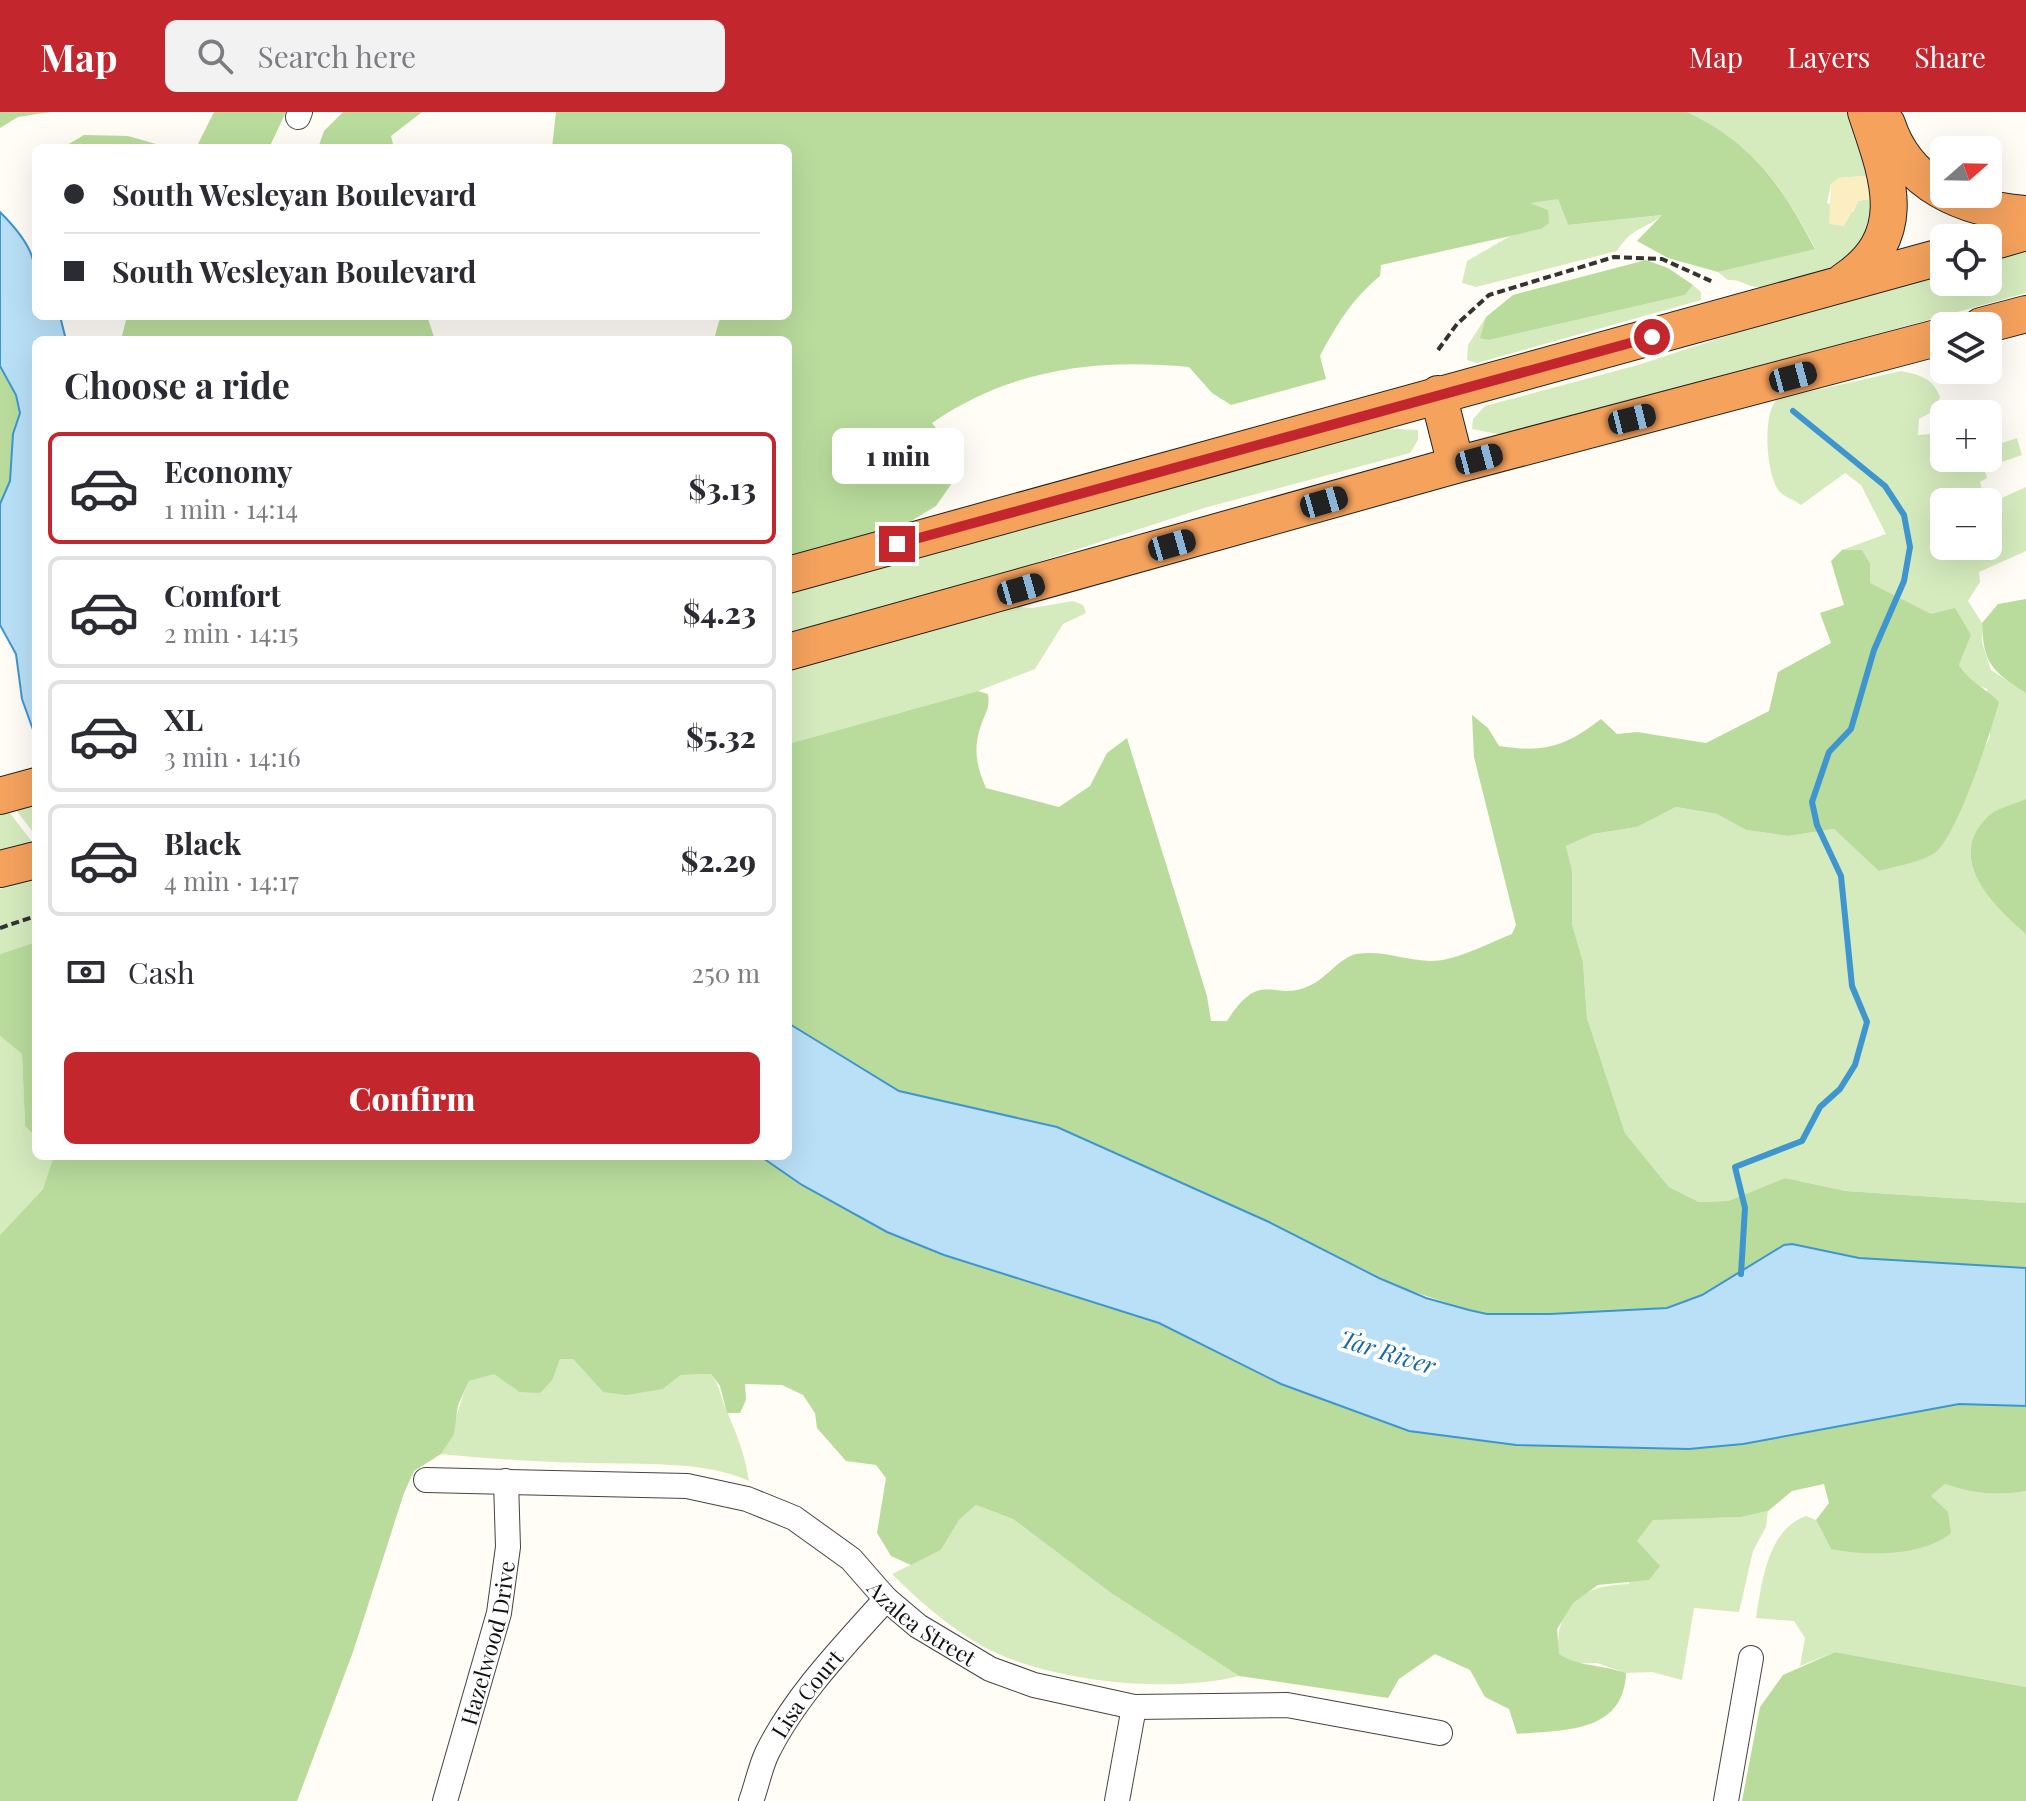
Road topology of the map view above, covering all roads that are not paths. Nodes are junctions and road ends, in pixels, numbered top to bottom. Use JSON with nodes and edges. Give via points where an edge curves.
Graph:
{"nodes":[{"id":1,"x":1866,"y":112,"type":"edge"},
{"id":2,"x":1883,"y":112,"type":"edge"},
{"id":3,"x":2026,"y":214,"type":"edge"},
{"id":4,"x":2026,"y":232,"type":"edge"},
{"id":5,"x":2002,"y":239,"type":"edge"},
{"id":6,"x":1930,"y":260,"type":"edge"},
{"id":7,"x":1831,"y":289,"type":"junction"},
{"id":8,"x":2026,"y":314,"type":"edge"},
{"id":9,"x":2002,"y":320,"type":"edge"},
{"id":10,"x":1930,"y":340,"type":"edge"},
{"id":11,"x":1438,"y":394,"type":"junction"},
{"id":12,"x":1456,"y":465,"type":"junction"},
{"id":13,"x":792,"y":574,"type":"edge"},
{"id":14,"x":792,"y":651,"type":"edge"},
{"id":15,"x":32,"y":787,"type":"edge"},
{"id":16,"x":0,"y":796,"type":"edge"},
{"id":17,"x":32,"y":861,"type":"edge"},
{"id":18,"x":0,"y":869,"type":"edge"},
{"id":19,"x":426,"y":1480,"type":"dead end"},
{"id":20,"x":506,"y":1481,"type":"junction"},
{"id":21,"x":886,"y":1599,"type":"junction"},
{"id":22,"x":1751,"y":1658,"type":"dead end"},
{"id":23,"x":1134,"y":1707,"type":"junction"},
{"id":24,"x":1440,"y":1733,"type":"dead end"},
{"id":25,"x":445,"y":1801,"type":"edge"},
{"id":26,"x":751,"y":1801,"type":"edge"},
{"id":27,"x":1117,"y":1801,"type":"edge"},
{"id":28,"x":1726,"y":1801,"type":"edge"}],
"edges":[{"from":1,"to":7,"type":"highway","via":[[1890,212],[1877,254]]},
{"from":2,"to":3,"type":"highway","via":[[1900,156],[1922,180],[1944,195]]},
{"from":4,"to":5,"type":"highway"},
{"from":6,"to":7,"type":"highway"},
{"from":7,"to":11,"type":"highway"},
{"from":8,"to":9,"type":"highway"},
{"from":10,"to":12,"type":"highway"},
{"from":11,"to":12,"type":"highway"},
{"from":11,"to":13,"type":"highway"},
{"from":12,"to":14,"type":"highway"},
{"from":15,"to":16,"type":"highway"},
{"from":17,"to":18,"type":"highway"},
{"from":19,"to":20,"type":"street","name":"Azalea Street"},
{"from":20,"to":21,"type":"street","name":"Azalea Street","via":[[687,1486],[747,1499],[822,1536],[871,1578]]},
{"from":20,"to":25,"type":"street","name":"Hazelwood Drive","via":[[508,1547],[499,1613]]},
{"from":21,"to":23,"type":"street","name":"Azalea Street","via":[[918,1626],[990,1669],[1079,1697]]},
{"from":21,"to":26,"type":"street","name":"Lisa Court","via":[[784,1725],[767,1754]]},
{"from":22,"to":28,"type":"street"},
{"from":23,"to":24,"type":"street","name":"Azalea Street","via":[[1287,1705]]},
{"from":23,"to":27,"type":"street"}]}
